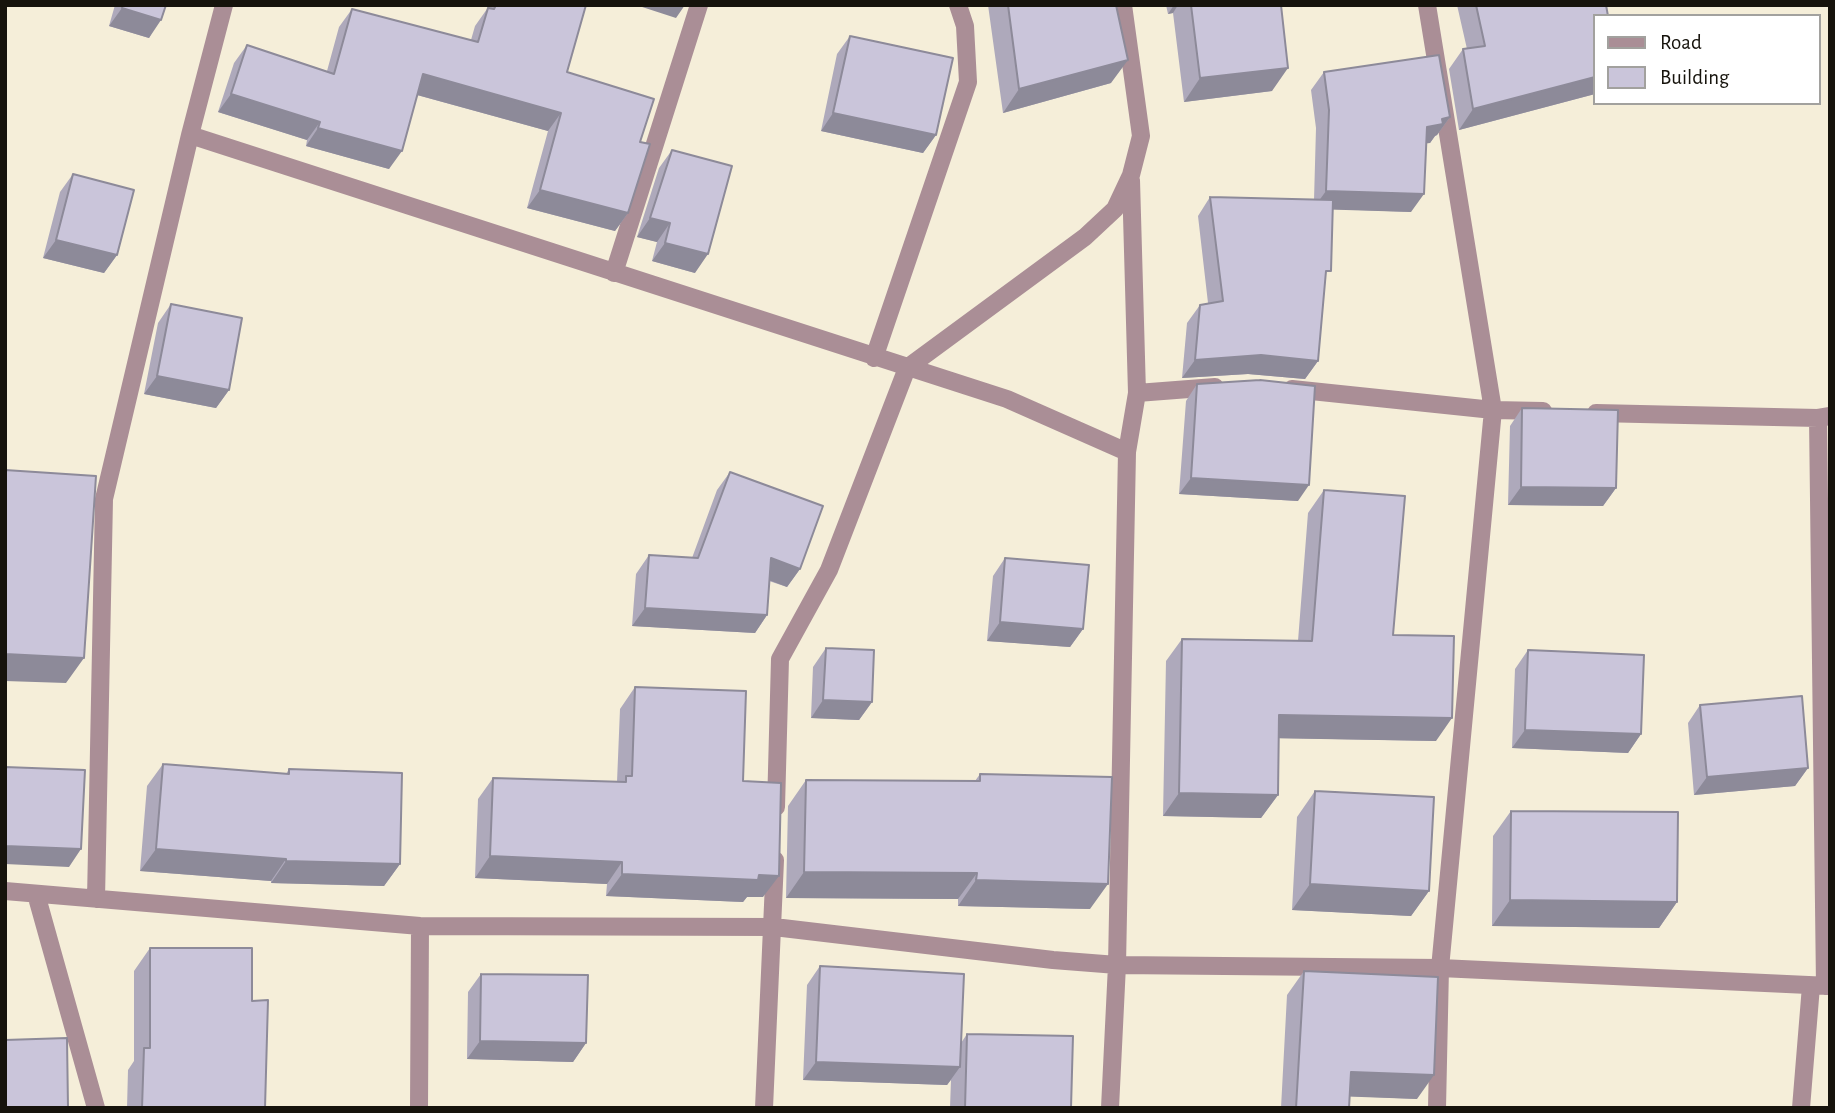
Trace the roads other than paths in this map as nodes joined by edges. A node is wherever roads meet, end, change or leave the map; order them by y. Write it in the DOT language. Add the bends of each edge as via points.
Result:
graph roads {
  1 [pos="223,5"];
  2 [pos="699,5"];
  3 [pos="958,5"];
  4 [pos="1123,5"];
  5 [pos="1427,5"];
  6 [pos="190,135"];
  7 [pos="1131,175"];
  8 [pos="614,273"];
  9 [pos="874,358"];
  10 [pos="907,368"];
  11 [pos="1237,386"];
  12 [pos="1276,388"];
  13 [pos="1137,393"];
  14 [pos="1493,410"];
  15 [pos="1824,417"];
  16 [pos="1127,452"];
  17 [pos="776,820"];
  18 [pos="775,846"];
  19 [pos="5,891"];
  20 [pos="36,894"];
  21 [pos="96,899"];
  22 [pos="420,926"];
  23 [pos="774,927"];
  24 [pos="1117,965"];
  25 [pos="1440,968"];
  26 [pos="1822,986"];
  27 [pos="96,1108"];
  28 [pos="419,1108"];
  29 [pos="764,1108"];
  30 [pos="1110,1108"];
  31 [pos="1437,1108"];
  32 [pos="1801,1108"];
  1 -- 6 [label="street"];
  2 -- 8 [label="street"];
  3 -- 9 [label="street" via="965,26 968,82"];
  4 -- 7 [label="street" via="1141,136"];
  5 -- 14 [label="street"];
  6 -- 8 [label="street"];
  6 -- 21 [label="street" via="104,499"];
  7 -- 10 [label="street" via="1115,209 1084,237"];
  7 -- 13 [label="street"];
  8 -- 9 [label="street"];
  9 -- 10 [label="street"];
  10 -- 16 [label="street" via="1007,399"];
  10 -- 17 [label="street" via="828,570 780,659"];
  11 -- 13 [label="street"];
  12 -- 14 [label="street"];
  13 -- 16 [label="street"];
  14 -- 15 [label="street"];
  14 -- 25 [label="street"];
  15 -- 26 [label="street"];
  16 -- 24 [label="street"];
  18 -- 23 [label="street"];
  19 -- 20 [label="street"];
  20 -- 21 [label="street"];
  20 -- 27 [label="street"];
  21 -- 22 [label="street"];
  22 -- 23 [label="street"];
  22 -- 28 [label="street"];
  23 -- 24 [label="street"];
  23 -- 29 [label="street"];
  24 -- 25 [label="street"];
  24 -- 30 [label="street"];
  25 -- 26 [label="street"];
  25 -- 31 [label="street"];
  26 -- 32 [label="street"];
}
